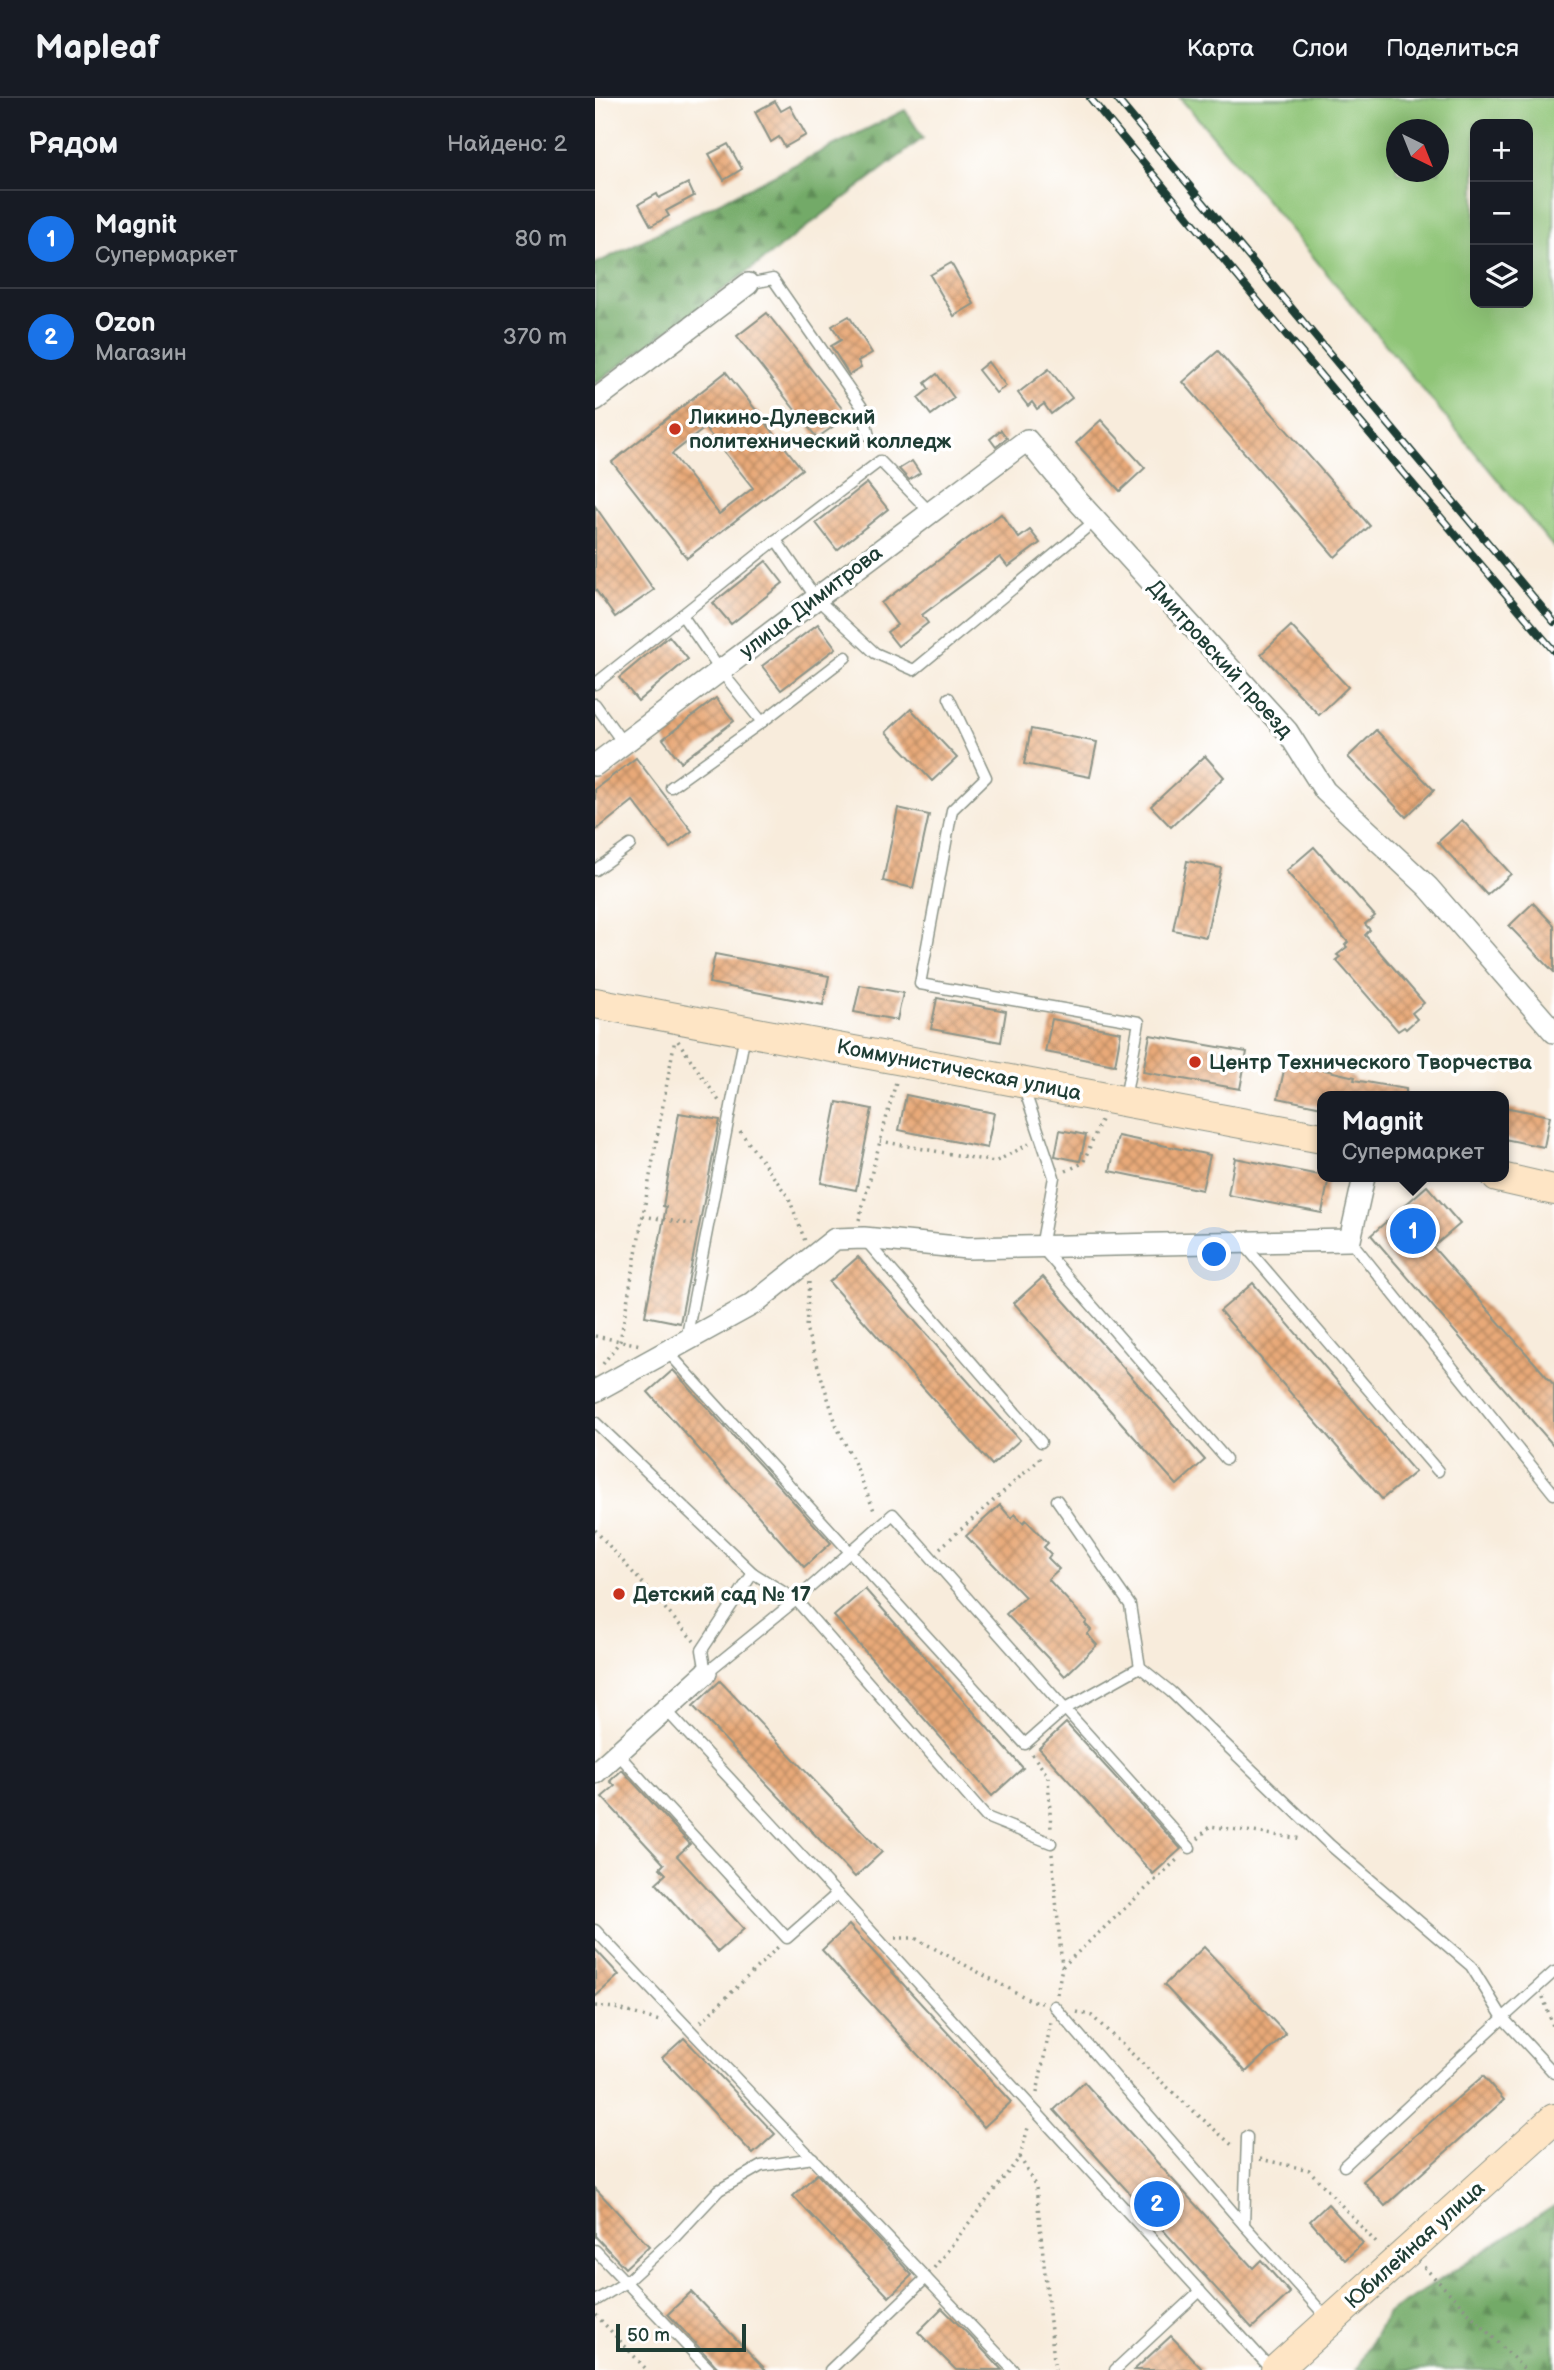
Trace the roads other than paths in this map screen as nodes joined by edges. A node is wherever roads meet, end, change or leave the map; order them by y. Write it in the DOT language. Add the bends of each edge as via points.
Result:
graph roads {
  1 [pos="748,284"];
  2 [pos="595,400"];
  3 [pos="869,436"];
  4 [pos="1027,440"];
  5 [pos="930,512"];
  6 [pos="1096,520"];
  7 [pos="776,540"];
  8 [pos="816,598"];
  9 [pos="682,615"];
  10 [pos="846,657"];
  11 [pos="720,670"];
  12 [pos="595,684"];
  13 [pos="949,698"];
  14 [pos="595,704"];
  15 [pos="762,722"];
  16 [pos="623,743"];
  17 [pos="595,765"];
  18 [pos="671,787"];
  19 [pos="630,845"];
  20 [pos="595,870"];
  21 [pos="595,1003"];
  22 [pos="745,1031"];
  23 [pos="1554,1032"];
  24 [pos="1022,1083"];
  25 [pos="1117,1100"];
  26 [pos="1317,1137"];
  27 [pos="1509,1180"];
  28 [pos="1363,1182"];
  29 [pos="1554,1190"];
  30 [pos="859,1239"];
  31 [pos="1350,1240"];
  32 [pos="1243,1242"];
  33 [pos="1041,1247"];
  34 [pos="686,1340"];
  35 [pos="667,1351"];
  36 [pos="595,1391"];
  37 [pos="595,1422"];
  38 [pos="1041,1442"];
  39 [pos="1226,1460"];
  40 [pos="1438,1471"];
  41 [pos="1554,1494"];
  42 [pos="1057,1500"];
  43 [pos="852,1552"];
  44 [pos="753,1573"];
  45 [pos="796,1600"];
  46 [pos="1139,1668"];
  47 [pos="706,1673"];
  48 [pos="1065,1709"];
  49 [pos="666,1710"];
  50 [pos="617,1753"];
  51 [pos="595,1773"];
  52 [pos="1051,1843"];
  53 [pos="1190,1848"];
  54 [pos="837,1894"];
  55 [pos="595,1930"];
  56 [pos="1554,1972"];
  57 [pos="1054,2006"];
  58 [pos="1503,2018"];
  59 [pos="1554,2073"];
  60 [pos="1554,2119"];
  61 [pos="1247,2137"];
  62 [pos="813,2158"];
  63 [pos="1344,2166"];
  64 [pos="1244,2225"];
  65 [pos="595,2250"];
  66 [pos="926,2278"];
  67 [pos="626,2282"];
  68 [pos="1200,2291"];
  69 [pos="595,2301"];
  70 [pos="1330,2321"];
  71 [pos="710,2370"];
  72 [pos="830,2370"];
  73 [pos="1013,2370"];
  74 [pos="1115,2370"];
  75 [pos="1274,2370"];
  1 -- 2 [label="street"];
  1 -- 3 [label="lane" via="773,279 862,407"];
  4 -- 5 [label="street, улица Димитрова"];
  4 -- 6 [label="street, Дмитровский проезд"];
  5 -- 7 [label="lane" via="880,461"];
  5 -- 8 [label="street, улица Димитрова"];
  6 -- 8 [label="lane" via="914,670 875,653"];
  6 -- 23 [label="street, Дмитровский проезд" via="1287,731 1325,792 1428,887"];
  7 -- 8 [label="lane"];
  7 -- 9 [label="lane"];
  8 -- 11 [label="street, улица Димитрова"];
  9 -- 11 [label="lane"];
  9 -- 12 [label="lane"];
  10 -- 15 [label="lane"];
  11 -- 15 [label="lane"];
  11 -- 16 [label="street, улица Димитрова"];
  13 -- 25 [label="lane" via="986,777 952,810 920,984 1139,1022"];
  14 -- 16 [label="lane"];
  15 -- 18 [label="lane"];
  16 -- 17 [label="street, улица Димитрова"];
  19 -- 20 [label="lane"];
  21 -- 22 [label="street, Коммунистическая улица"];
  22 -- 24 [label="street, Коммунистическая улица"];
  22 -- 34 [label="lane"];
  24 -- 25 [label="street, Коммунистическая улица"];
  24 -- 33 [label="lane" via="1055,1177"];
  25 -- 26 [label="street, Коммунистическая улица"];
  27 -- 29 [label="street"];
  28 -- 31 [label="street"];
  30 -- 33 [label="street" via="967,1248"];
  30 -- 34 [label="street" via="835,1239 753,1304"];
  30 -- 38 [label="lane"];
  31 -- 32 [label="street"];
  31 -- 41 [label="lane"];
  32 -- 33 [label="street"];
  32 -- 40 [label="lane"];
  33 -- 39 [label="lane"];
  34 -- 35 [label="street"];
  35 -- 36 [label="street"];
  35 -- 43 [label="lane"];
  37 -- 44 [label="lane"];
  42 -- 46 [label="lane" via="1130,1605"];
  43 -- 45 [label="lane"];
  43 -- 48 [label="lane" via="1025,1744"];
  43 -- 48 [label="lane" via="893,1514"];
  44 -- 45 [label="lane"];
  44 -- 47 [label="lane" via="702,1650"];
  45 -- 47 [label="lane"];
  45 -- 52 [label="lane" via="986,1817"];
  46 -- 48 [label="lane"];
  46 -- 58 [label="lane" via="1171,1692 1327,1842 1471,1966"];
  47 -- 49 [label="street"];
  48 -- 53 [label="lane"];
  49 -- 50 [label="street"];
  49 -- 54 [label="lane"];
  50 -- 51 [label="street"];
  50 -- 54 [label="lane" via="787,1938"];
  54 -- 68 [label="lane"];
  55 -- 62 [label="lane"];
  56 -- 58 [label="lane"];
  57 -- 64 [label="lane"];
  58 -- 59 [label="lane"];
  58 -- 63 [label="lane"];
  60 -- 70 [label="street, Юбилейная улица"];
  61 -- 64 [label="lane"];
  62 -- 66 [label="lane"];
  62 -- 67 [label="lane" via="761,2166 719,2190"];
  64 -- 70 [label="lane"];
  65 -- 67 [label="lane"];
  66 -- 72 [label="lane"];
  66 -- 73 [label="lane"];
  67 -- 69 [label="lane"];
  67 -- 71 [label="lane"];
  68 -- 74 [label="lane"];
  68 -- 75 [label="lane"];
  70 -- 75 [label="street, Юбилейная улица"];
}
